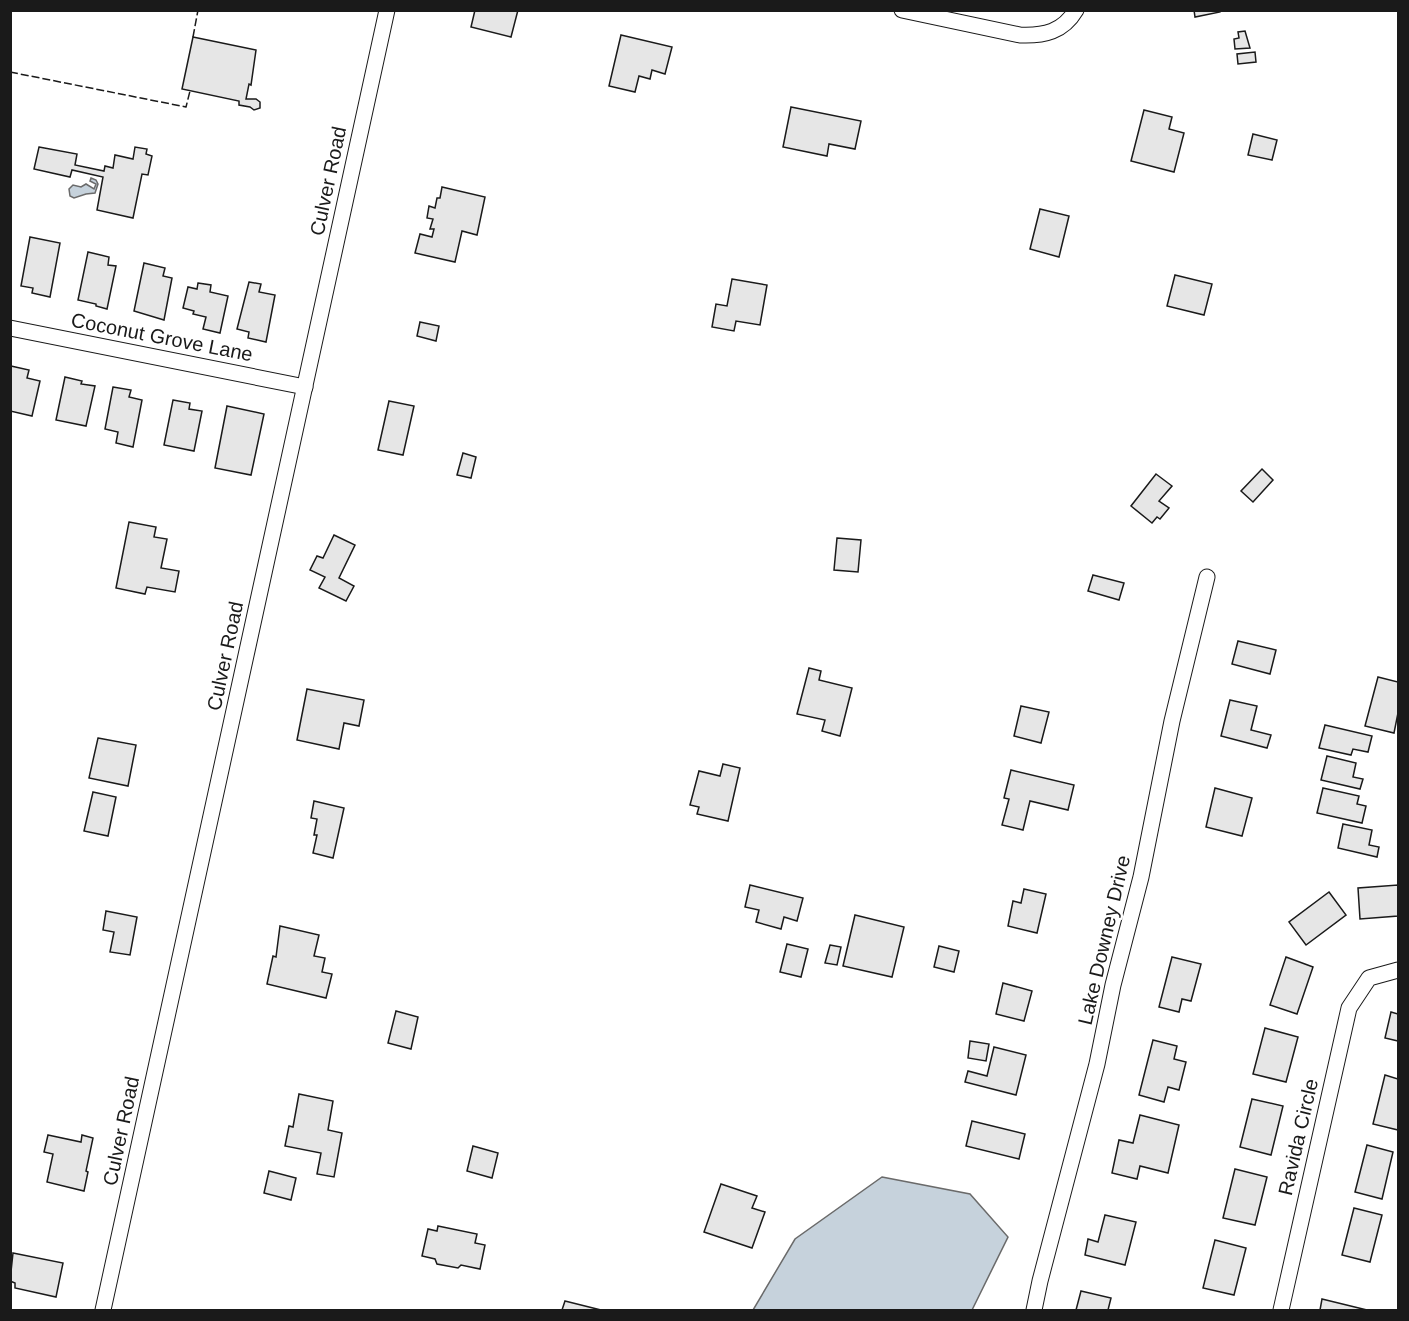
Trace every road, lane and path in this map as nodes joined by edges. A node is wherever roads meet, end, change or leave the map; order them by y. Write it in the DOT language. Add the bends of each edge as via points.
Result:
graph roads {
  1 [pos="387,10"];
  2 [pos="902,10"];
  3 [pos="1076,10"];
  4 [pos="10,328"];
  5 [pos="305,387"];
  6 [pos="1208,577"];
  7 [pos="1398,970"];
  8 [pos="103,1311"];
  9 [pos="1034,1311"];
  10 [pos="1281,1311"];
  1 -- 5 [label="street, Culver Road"];
  2 -- 3 [label="street" via="1039,36 1060,29"];
  4 -- 5 [label="street, Coconut Grove Lane"];
  5 -- 8 [label="street, Culver Road"];
  6 -- 9 [label="street, Lake Downey Drive" via="1172,721 1141,877 1097,1064"];
  7 -- 10 [label="street, Ravida Circle" via="1369,978 1349,1008"];
}
